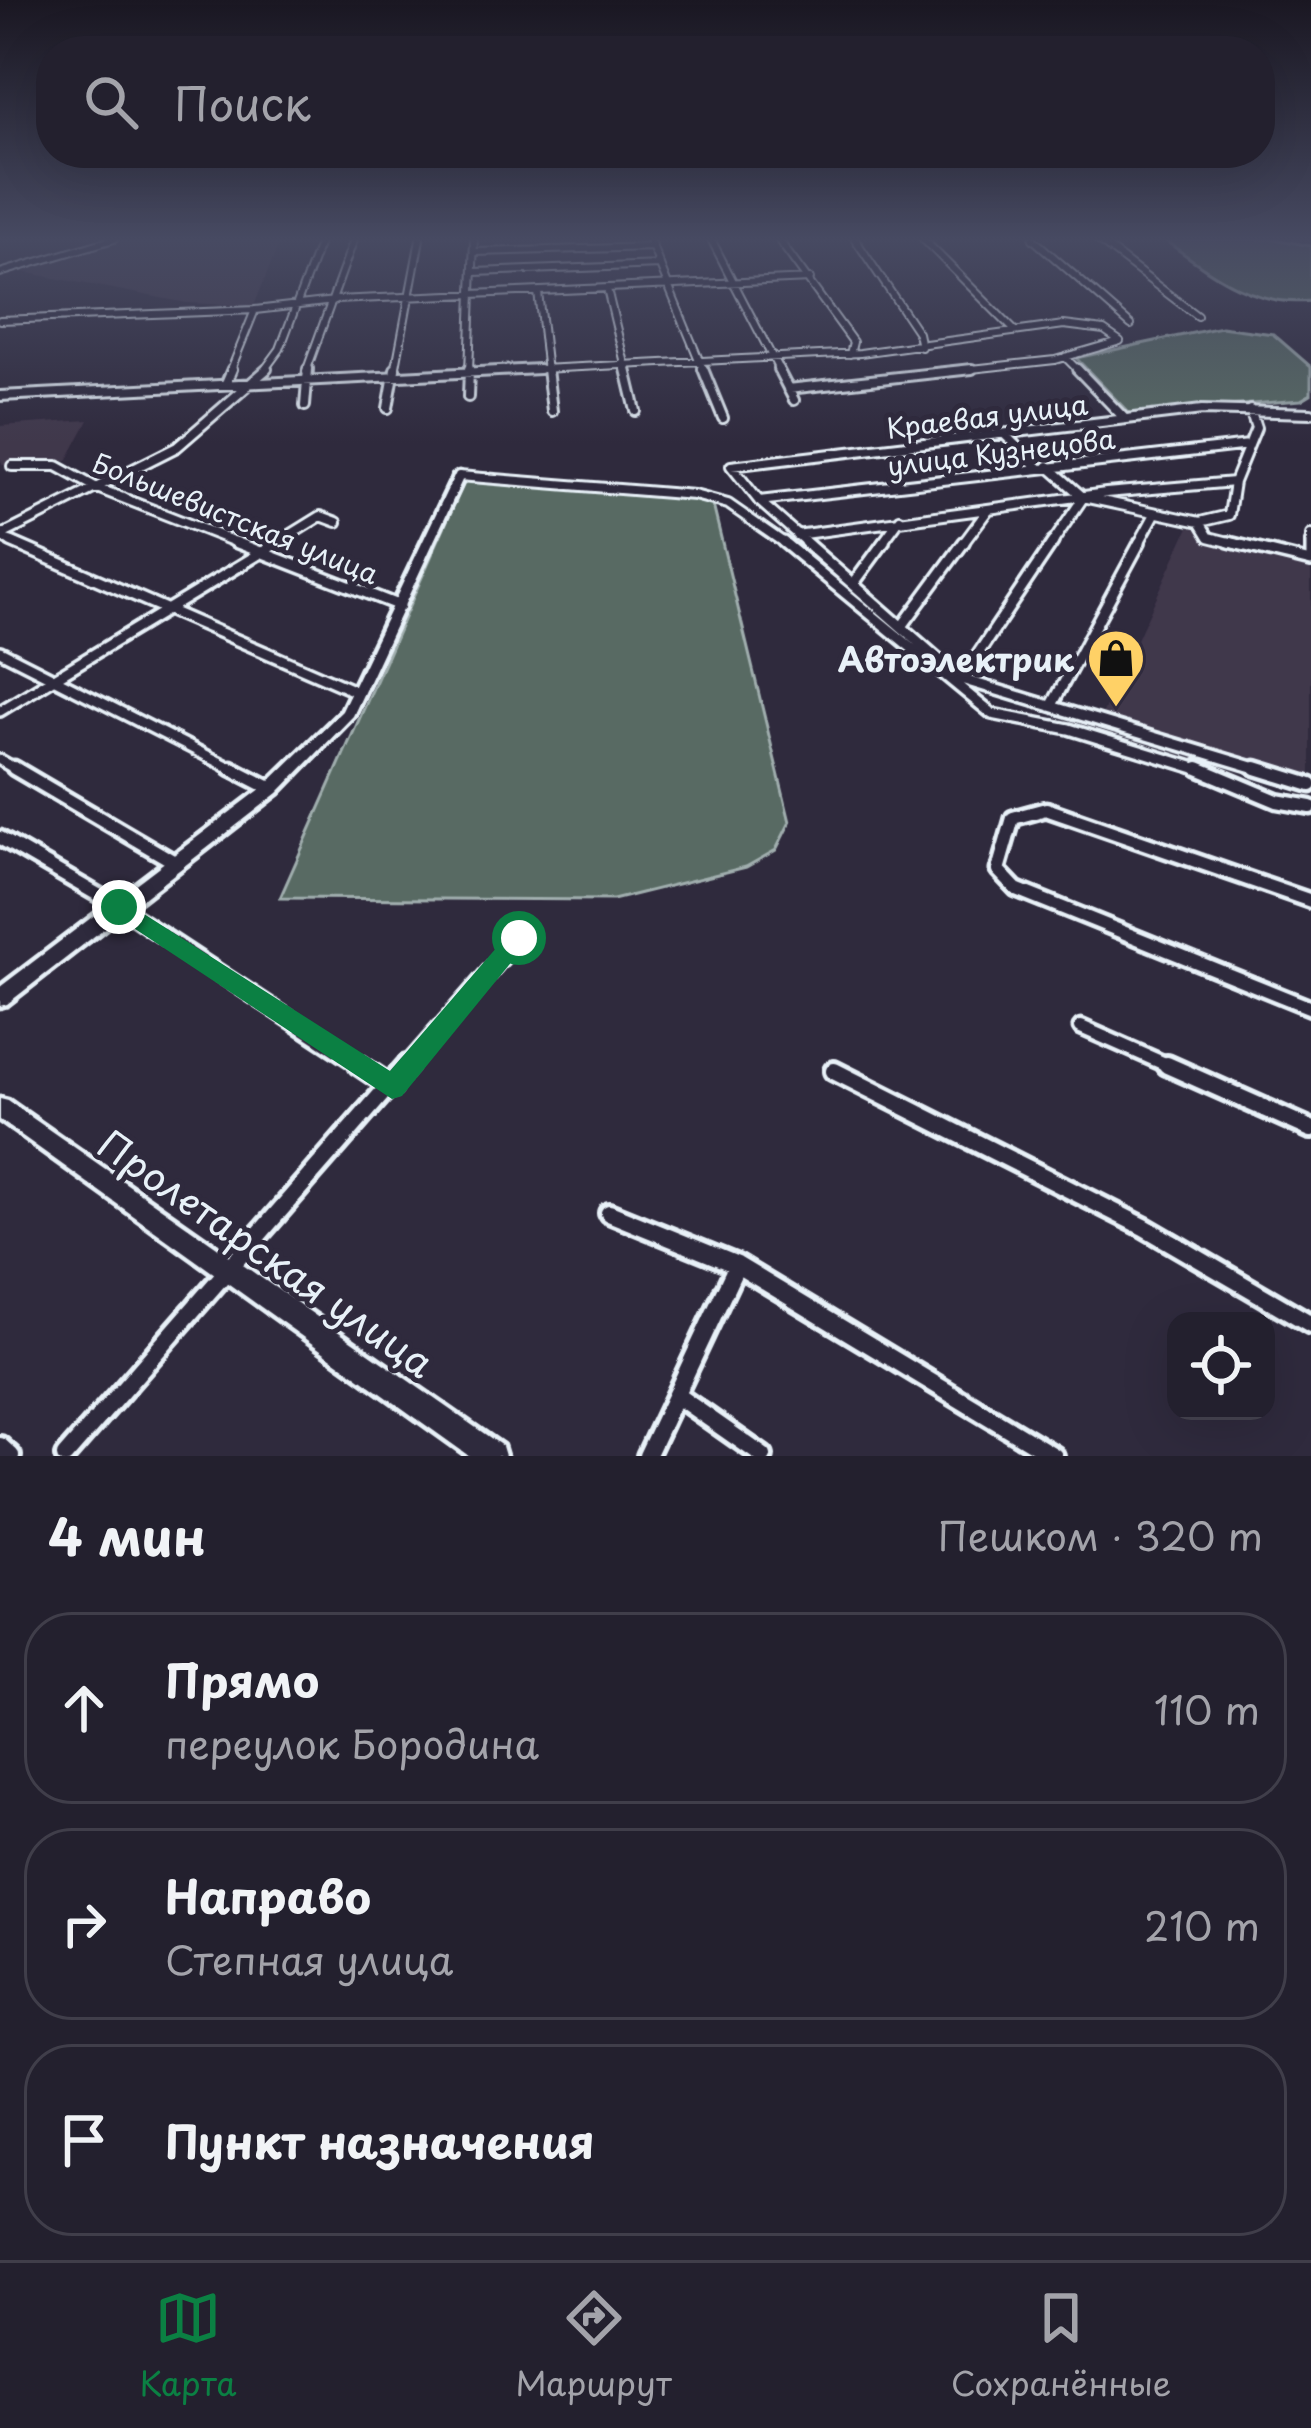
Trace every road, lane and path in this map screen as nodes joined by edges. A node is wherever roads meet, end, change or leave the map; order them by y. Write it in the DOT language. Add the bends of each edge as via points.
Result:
graph roads {
  1 [pos="275,307"];
  2 [pos="292,307"];
  3 [pos="333,307"];
  4 [pos="408,307"];
  5 [pos="474,307"];
  6 [pos="540,307"];
  7 [pos="611,307"];
  8 [pos="677,307"];
  9 [pos="746,307"];
  10 [pos="829,307"];
  11 [pos="901,307"];
  12 [pos="992,307"];
  13 [pos="1110,307"];
  14 [pos="1185,307"];
  15 [pos="256,310"];
  16 [pos="1197,316"];
  17 [pos="0,320"];
  18 [pos="1130,325"];
  19 [pos="1016,331"];
  20 [pos="921,347"];
  21 [pos="850,354"];
  22 [pos="1065,357"];
  23 [pos="773,358"];
  24 [pos="702,362"];
  25 [pos="626,366"];
  26 [pos="548,370"];
  27 [pos="470,373"];
  28 [pos="395,376"];
  29 [pos="304,379"];
  30 [pos="252,382"];
  31 [pos="226,383"];
  32 [pos="788,389"];
  33 [pos="0,396"];
  34 [pos="468,397"];
  35 [pos="794,400"];
  36 [pos="305,406"];
  37 [pos="388,408"];
  38 [pos="1250,410"];
  39 [pos="552,411"];
  40 [pos="636,411"];
  41 [pos="1311,412"];
  42 [pos="723,418"];
  43 [pos="1126,419"];
  44 [pos="1004,434"];
  45 [pos="1249,445"];
  46 [pos="12,466"];
  47 [pos="1043,466"];
  48 [pos="459,476"];
  49 [pos="1234,482"];
  50 [pos="97,488"];
  51 [pos="1083,497"];
  52 [pos="759,502"];
  53 [pos="322,504"];
  54 [pos="988,510"];
  55 [pos="1155,514"];
  56 [pos="321,516"];
  57 [pos="899,518"];
  58 [pos="337,522"];
  59 [pos="1200,523"];
  60 [pos="796,535"];
  61 [pos="1311,535"];
  62 [pos="0,537"];
  63 [pos="265,551"];
  64 [pos="1311,559"];
  65 [pos="854,583"];
  66 [pos="400,606"];
  67 [pos="167,611"];
  68 [pos="903,625"];
  69 [pos="0,651"];
  70 [pos="961,679"];
  71 [pos="53,680"];
  72 [pos="357,692"];
  73 [pos="1052,705"];
  74 [pos="0,711"];
  75 [pos="0,760"];
  76 [pos="1311,785"];
  77 [pos="272,789"];
  78 [pos="1311,807"];
  79 [pos="0,838"];
  80 [pos="176,863"];
  81 [pos="1311,902"];
  82 [pos="119,907"];
  83 [pos="519,938"];
  84 [pos="0,998"];
  85 [pos="1311,1008"];
  86 [pos="1081,1027"];
  87 [pos="834,1071"];
  88 [pos="392,1087"];
  89 [pos="0,1108"];
  90 [pos="1311,1129"];
  91 [pos="609,1213"];
  92 [pos="736,1265"];
  93 [pos="229,1271"];
  94 [pos="1311,1324"];
  95 [pos="684,1402"];
  96 [pos="0,1446"];
  97 [pos="11,1456"];
  98 [pos="65,1456"];
  99 [pos="492,1456"];
  100 [pos="647,1456"];
  101 [pos="763,1456"];
  102 [pos="1054,1456"];
  1 -- 15 [label="street"];
  2 -- 30 [label="street" via="275,359"];
  3 -- 29 [label="street"];
  4 -- 28 [label="street"];
  5 -- 27 [label="street"];
  6 -- 26 [label="street"];
  7 -- 25 [label="street"];
  8 -- 24 [label="street"];
  9 -- 23 [label="street"];
  10 -- 21 [label="street" via="853,342"];
  11 -- 20 [label="street"];
  12 -- 19 [label="street"];
  13 -- 18 [label="street"];
  14 -- 16 [label="street"];
  15 -- 17 [label="street"];
  15 -- 31 [label="street"];
  19 -- 20 [label="street"];
  19 -- 22 [label="street" via="1076,325 1120,340"];
  20 -- 21 [label="street"];
  21 -- 23 [label="street"];
  22 -- 32 [label="street"];
  22 -- 43 [label="street"];
  23 -- 24 [label="street"];
  23 -- 32 [label="street"];
  24 -- 25 [label="street"];
  24 -- 42 [label="street"];
  25 -- 26 [label="street"];
  25 -- 40 [label="street"];
  26 -- 27 [label="street"];
  26 -- 39 [label="street"];
  27 -- 28 [label="street"];
  27 -- 34 [label="street"];
  28 -- 29 [label="street"];
  28 -- 37 [label="street"];
  29 -- 30 [label="street"];
  29 -- 36 [label="street"];
  30 -- 31 [label="street"];
  30 -- 50 [label="street" via="177,447"];
  31 -- 33 [label="street"];
  32 -- 35 [label="street"];
  38 -- 41 [label="street, Краевая улица"];
  38 -- 43 [label="street, Краевая улица"];
  38 -- 45 [label="street" via="1256,428"];
  43 -- 44 [label="street, Краевая улица"];
  44 -- 47 [label="street"];
  44 -- 52 [label="street, Краевая улица" via="730,466"];
  45 -- 47 [label="street, улица Кузнецова"];
  45 -- 49 [label="street"];
  46 -- 50 [label="street, Большевистская улица" via="57,466"];
  47 -- 51 [label="street"];
  47 -- 52 [label="street, улица Кузнецова"];
  48 -- 66 [label="street"];
  48 -- 78 [label="street" via="728,504 992,714 1069,729"];
  49 -- 51 [label="street"];
  49 -- 59 [label="street" via="1229,515"];
  50 -- 62 [label="street"];
  50 -- 63 [label="street, Большевистская улица"];
  51 -- 54 [label="street"];
  51 -- 55 [label="street"];
  51 -- 70 [label="street"];
  52 -- 60 [label="street"];
  53 -- 56 [label="street"];
  54 -- 57 [label="street"];
  54 -- 68 [label="street"];
  55 -- 59 [label="street"];
  55 -- 73 [label="street"];
  56 -- 58 [label="street"];
  56 -- 63 [label="street"];
  57 -- 60 [label="street"];
  57 -- 65 [label="street"];
  59 -- 64 [label="street" via="1209,537"];
  60 -- 65 [label="street"];
  61 -- 64 [label="street"];
  62 -- 67 [label="street"];
  63 -- 66 [label="street, Большевистская улица"];
  63 -- 67 [label="street"];
  65 -- 68 [label="street"];
  66 -- 72 [label="street"];
  67 -- 71 [label="street"];
  67 -- 72 [label="street"];
  68 -- 70 [label="street"];
  69 -- 71 [label="street"];
  70 -- 73 [label="street"];
  71 -- 74 [label="street"];
  71 -- 77 [label="street"];
  72 -- 77 [label="street" via="348,713"];
  73 -- 76 [label="street"];
  75 -- 80 [label="street"];
  77 -- 80 [label="street"];
  79 -- 82 [label="street"];
  80 -- 82 [label="street"];
  81 -- 85 [label="street" via="1046,809 1015,814 998,870 1016,889"];
  82 -- 84 [label="street"];
  82 -- 88 [label="street"];
  83 -- 88 [label="street"];
  86 -- 90 [label="street"];
  87 -- 94 [label="street" via="1144,1227"];
  88 -- 93 [label="street"];
  89 -- 93 [label="street, Пролетарская улица"];
  91 -- 92 [label="street"];
  92 -- 95 [label="street"];
  92 -- 102 [label="street"];
  93 -- 98 [label="street"];
  93 -- 99 [label="street, Пролетарская улица"];
  95 -- 100 [label="street"];
  95 -- 101 [label="street"];
  96 -- 97 [label="street"];
}
